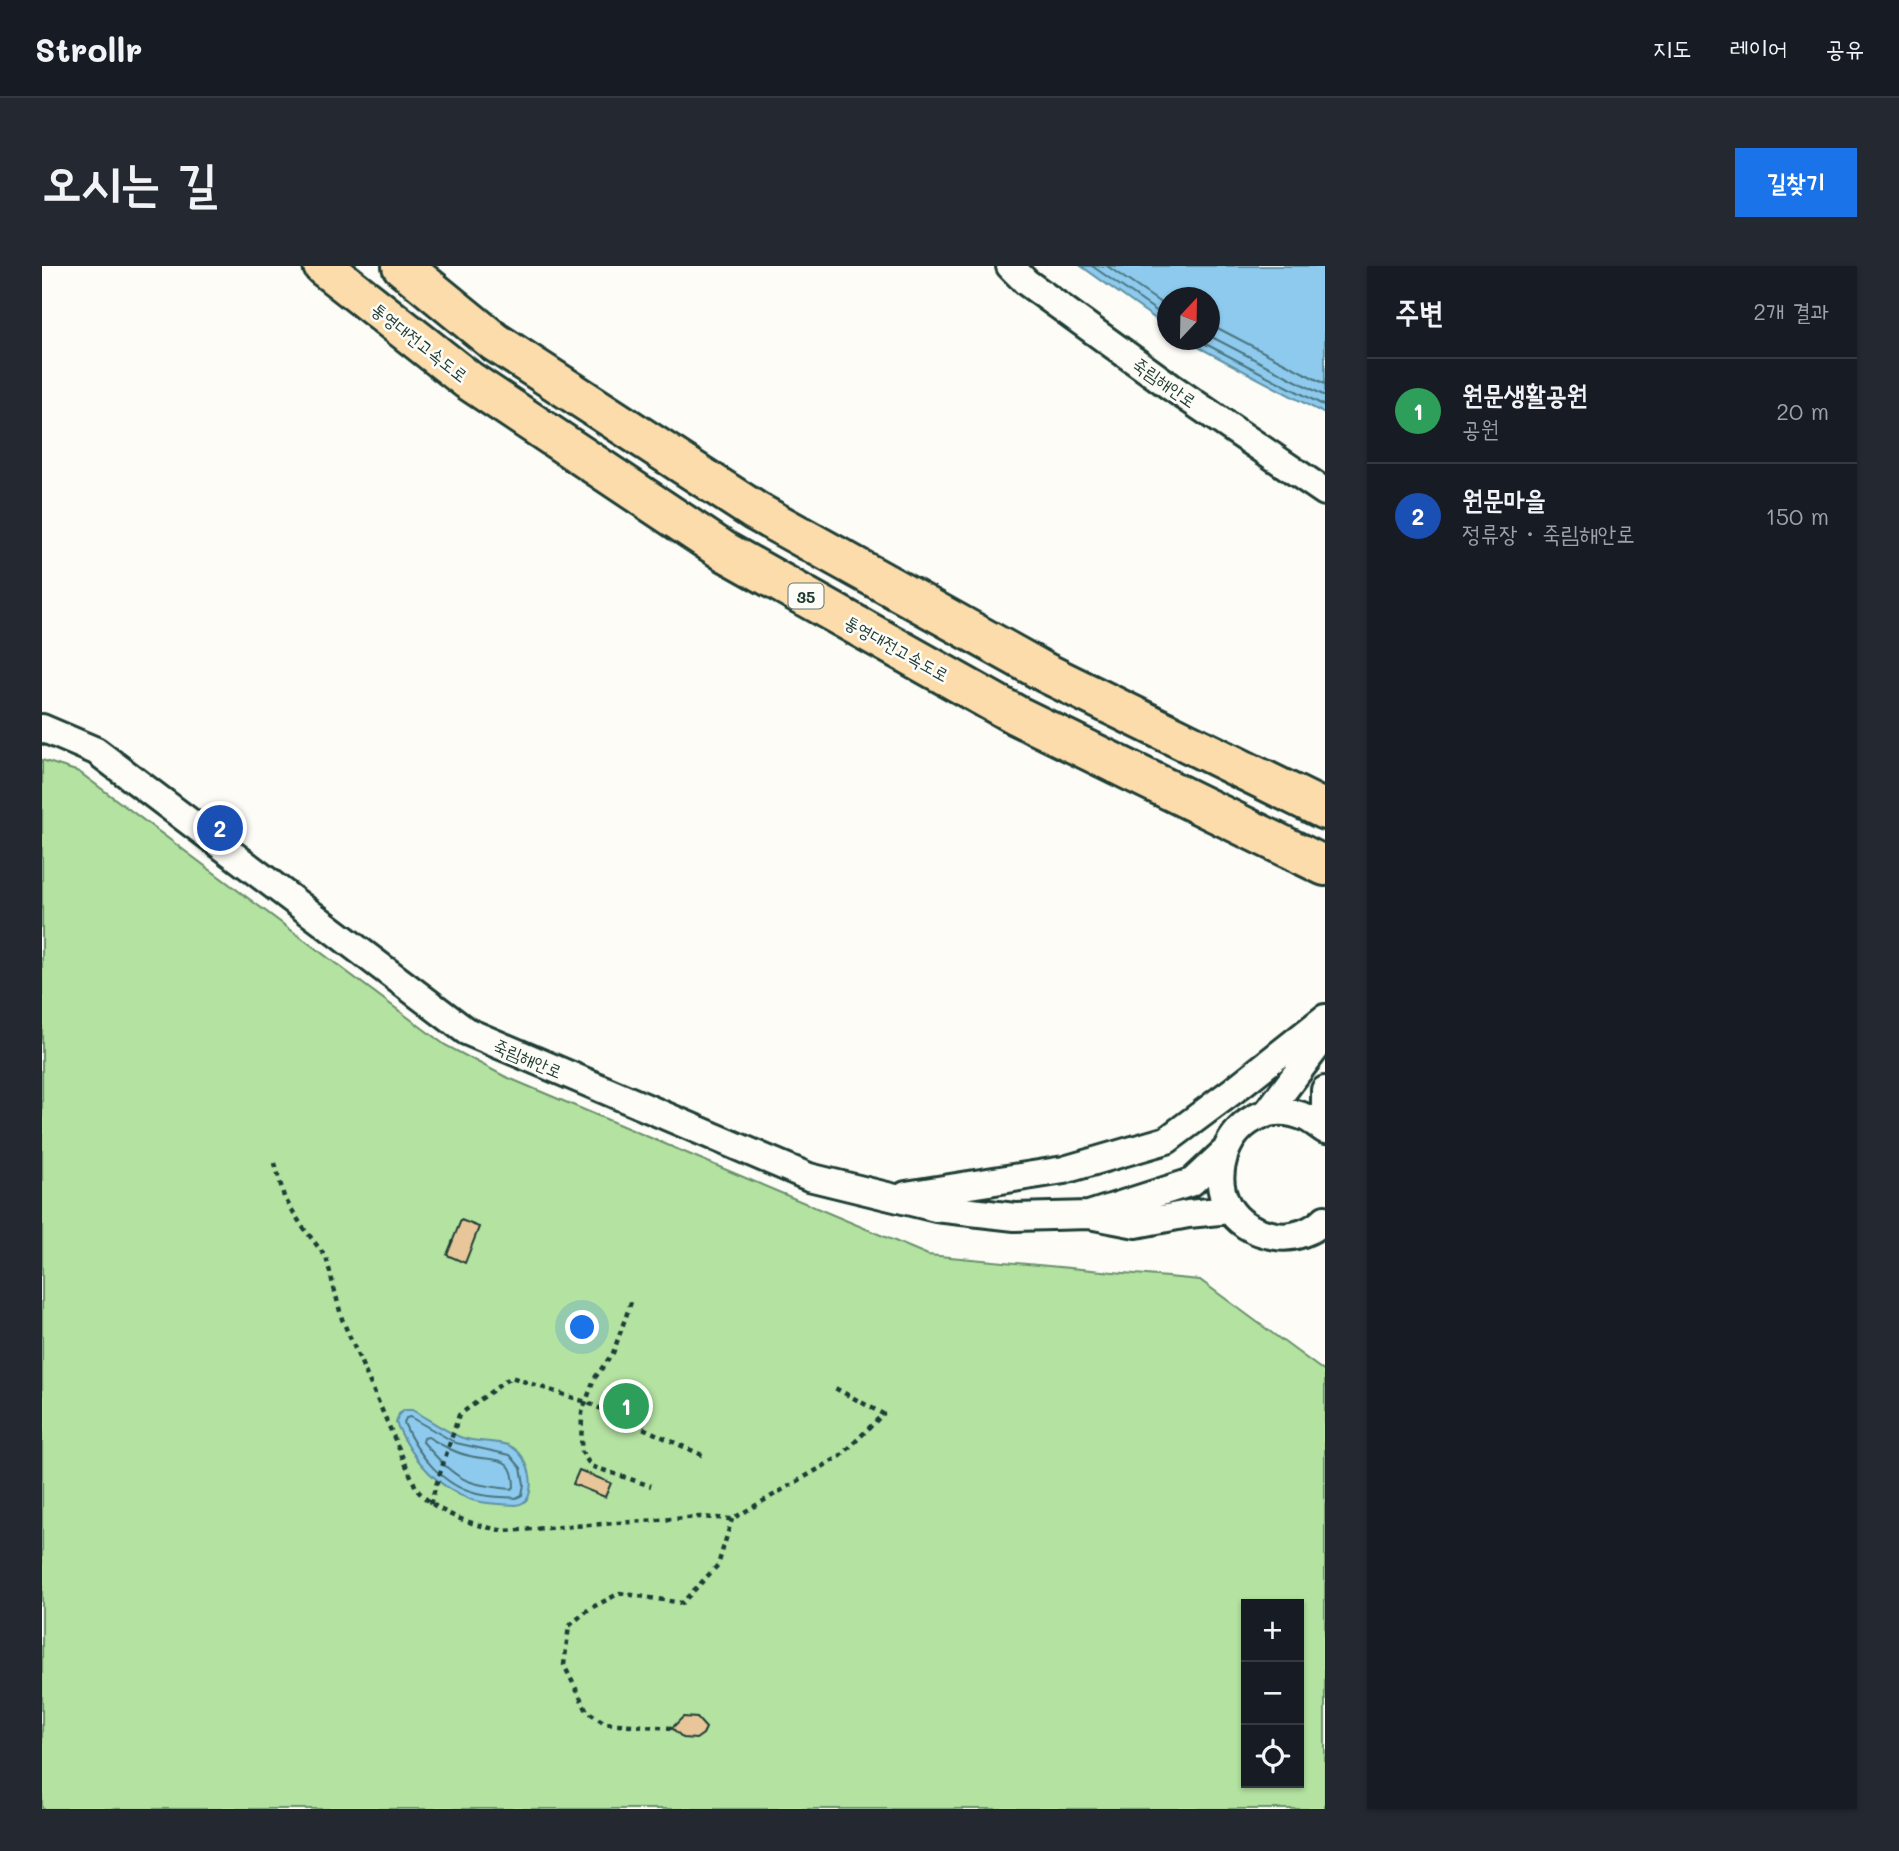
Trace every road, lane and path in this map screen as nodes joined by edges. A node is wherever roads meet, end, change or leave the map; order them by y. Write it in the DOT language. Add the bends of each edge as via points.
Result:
graph roads {
  1 [pos="323,266"];
  2 [pos="401,266"];
  3 [pos="1010,266"];
  4 [pos="1325,492"];
  5 [pos="42,728"];
  6 [pos="1325,810"];
  7 [pos="1325,866"];
  8 [pos="1325,1018"];
  9 [pos="1325,1036"];
  10 [pos="1325,1090"];
  11 [pos="1266,1114"];
  12 [pos="1325,1115"];
  13 [pos="1325,1130"];
  14 [pos="1223,1153"];
  15 [pos="275,1163"];
  16 [pos="892,1197"];
  17 [pos="1230,1210"];
  18 [pos="1089,1215"];
  19 [pos="1325,1219"];
  20 [pos="631,1302"];
  21 [pos="833,1387"];
  22 [pos="586,1402"];
  23 [pos="704,1456"];
  24 [pos="651,1486"];
  25 [pos="430,1505"];
  26 [pos="732,1519"];
  27 [pos="672,1728"];
  1 -- 7 [label="highway, 통영대전고속도로 / 35" via="468,380 724,551 1016,715"];
  2 -- 6 [label="highway" via="495,342 755,511 1046,673"];
  3 -- 4 [label="street, 죽림해안로" via="1171,387"];
  5 -- 16 [label="street, 죽림해안로" via="96,751 466,1031 809,1177"];
  8 -- 16 [label="street" via="1167,1140 1064,1170"];
  9 -- 11 [label="street"];
  10 -- 12 [label="street"];
  11 -- 13 [label="street" via="1307,1118"];
  11 -- 14 [label="street" via="1233,1136"];
  14 -- 17 [label="street" via="1222,1192"];
  14 -- 18 [label="street" via="1192,1182"];
  15 -- 25 [label="path" via="284,1197 326,1257 342,1320 417,1490"];
  16 -- 18 [label="street, 죽림해안로" via="936,1208 1015,1217"];
  17 -- 18 [label="street" via="1136,1224"];
  17 -- 19 [label="street" via="1261,1234 1281,1237 1301,1234"];
  20 -- 22 [label="path" via="613,1353 594,1379"];
  21 -- 26 [label="path" via="883,1414 841,1456"];
  22 -- 23 [label="path"];
  22 -- 24 [label="path" via="581,1451 591,1465"];
  22 -- 25 [label="path" via="511,1377 459,1415"];
  25 -- 26 [label="path" via="477,1526 505,1531 699,1517"];
  26 -- 27 [label="path" via="718,1565 682,1603 620,1593 569,1626 564,1665 587,1711 605,1723"];
}
